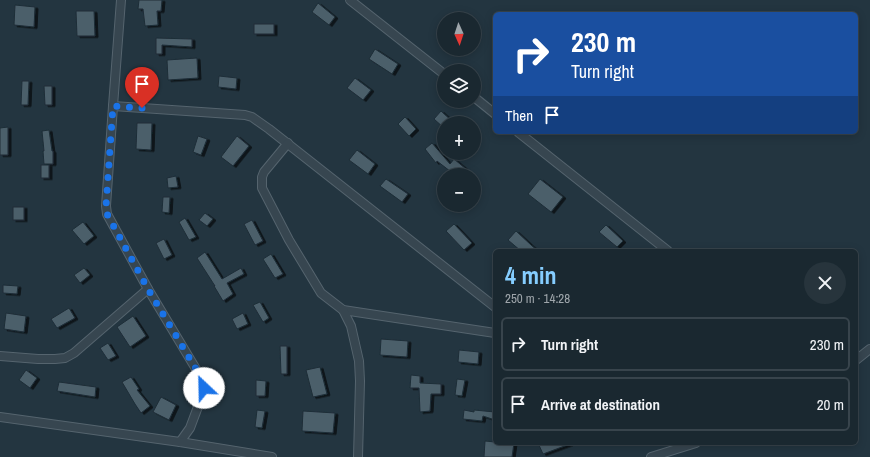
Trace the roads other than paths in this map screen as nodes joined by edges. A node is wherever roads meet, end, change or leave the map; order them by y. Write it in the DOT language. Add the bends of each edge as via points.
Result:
graph roads {
  1 [pos="121,0"];
  2 [pos="350,0"];
  3 [pos="437,68"];
  4 [pos="481,103"];
  5 [pos="113,106"];
  6 [pos="493,112"];
  7 [pos="521,134"];
  8 [pos="288,143"];
  9 [pos="665,249"];
  10 [pos="148,289"];
  11 [pos="493,305"];
  12 [pos="343,310"];
  13 [pos="493,333"];
  14 [pos="870,349"];
  15 [pos="0,356"];
  16 [pos="858,358"];
  17 [pos="0,417"];
  18 [pos="180,442"];
  19 [pos="689,445"];
  20 [pos="272,457"];
  21 [pos="358,457"];
  22 [pos="650,457"];
  1 -- 5 [label="street"];
  2 -- 3 [label="street"];
  4 -- 6 [label="street"];
  5 -- 8 [label="street" via="245,115 260,122"];
  5 -- 10 [label="street" via="107,214"];
  7 -- 9 [label="street"];
  8 -- 11 [label="street"];
  8 -- 12 [label="street" via="264,172 262,188 321,293"];
  10 -- 15 [label="street" via="65,358"];
  10 -- 18 [label="street" via="202,379 204,388 190,428"];
  12 -- 13 [label="street"];
  12 -- 21 [label="street" via="351,326 359,361"];
  14 -- 16 [label="street"];
  17 -- 18 [label="street"];
  18 -- 20 [label="street"];
  19 -- 22 [label="street"];
}
